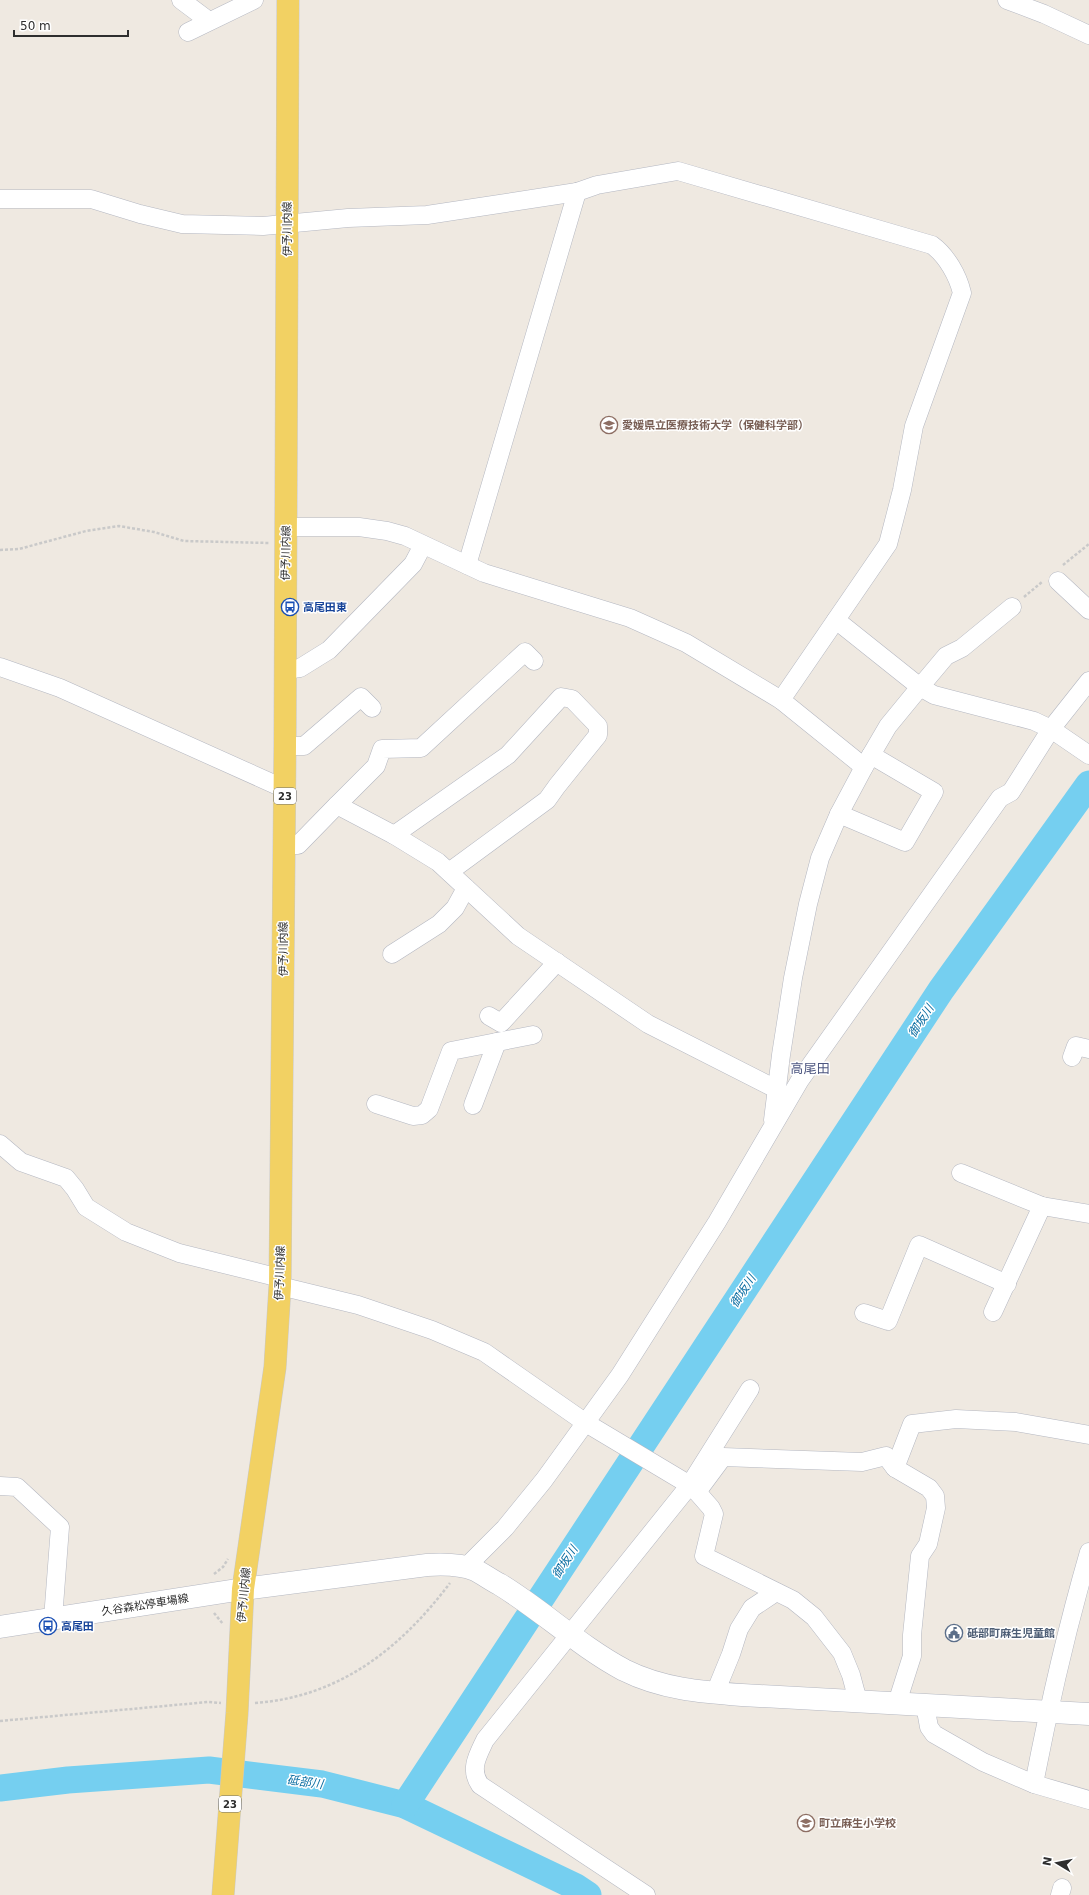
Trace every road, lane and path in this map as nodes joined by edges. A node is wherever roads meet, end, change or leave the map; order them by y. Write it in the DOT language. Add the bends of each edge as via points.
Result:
graph roads {
  1 [pos="181,0"];
  2 [pos="288,0"];
  3 [pos="1007,0"];
  4 [pos="247,1"];
  5 [pos="209,21"];
  6 [pos="188,32"];
  7 [pos="1089,35"];
  8 [pos="577,192"];
  9 [pos="0,200"];
  10 [pos="286,224"];
  11 [pos="286,535"];
  12 [pos="423,545"];
  13 [pos="0,550"];
  14 [pos="467,565"];
  15 [pos="1058,581"];
  16 [pos="1012,607"];
  17 [pos="1089,610"];
  18 [pos="836,620"];
  19 [pos="534,661"];
  20 [pos="0,667"];
  21 [pos="285,670"];
  22 [pos="1089,681"];
  23 [pos="920,687"];
  24 [pos="781,700"];
  25 [pos="372,708"];
  26 [pos="1054,731"];
  27 [pos="285,746"];
  28 [pos="1089,755"];
  29 [pos="867,761"];
  30 [pos="285,789"];
  31 [pos="337,805"];
  32 [pos="839,814"];
  33 [pos="394,835"];
  34 [pos="284,845"];
  35 [pos="449,872"];
  36 [pos="466,888"];
  37 [pos="392,954"];
  38 [pos="557,962"];
  39 [pos="533,1035"];
  40 [pos="502,1041"];
  41 [pos="1089,1049"];
  42 [pos="1072,1057"];
  43 [pos="776,1088"];
  44 [pos="376,1104"];
  45 [pos="473,1105"];
  46 [pos="772,1127"];
  47 [pos="0,1144"];
  48 [pos="961,1173"];
  49 [pos="1042,1206"];
  50 [pos="1089,1214"];
  51 [pos="280,1282"];
  52 [pos="1007,1284"];
  53 [pos="993,1312"];
  54 [pos="864,1313"];
  55 [pos="750,1389"];
  56 [pos="591,1425"];
  57 [pos="1089,1435"];
  58 [pos="895,1468"];
  59 [pos="0,1486"];
  60 [pos="690,1486"];
  61 [pos="1089,1552"];
  62 [pos="470,1569"];
  63 [pos="243,1589"];
  64 [pos="776,1592"];
  65 [pos="53,1619"];
  66 [pos="0,1628"];
  67 [pos="569,1633"];
  68 [pos="715,1693"];
  69 [pos="858,1701"];
  70 [pos="897,1703"];
  71 [pos="925,1705"];
  72 [pos="237,1709"];
  73 [pos="1048,1711"];
  74 [pos="1089,1714"];
  75 [pos="0,1721"];
  76 [pos="1034,1784"];
  77 [pos="1089,1800"];
  78 [pos="224,1895"];
  79 [pos="646,1895"];
  1 -- 5 [label="street"];
  2 -- 10 [label="main road, 伊予川内線 / 23"];
  3 -- 7 [label="street"];
  4 -- 5 [label="street"];
  5 -- 6 [label="street"];
  8 -- 10 [label="street" via="427,215 348,218"];
  8 -- 14 [label="street"];
  8 -- 18 [label="street" via="597,185 678,171 932,245 941,252 960,283 962,293 914,426 902,490 888,544"];
  9 -- 10 [label="street" via="91,199 182,224"];
  10 -- 11 [label="main road, 伊予川内線 / 23"];
  11 -- 12 [label="street" via="359,526 405,536"];
  11 -- 13 [label="path" via="184,541 154,532 119,526 86,531 19,549"];
  11 -- 21 [label="main road, 伊予川内線 / 23"];
  12 -- 14 [label="street"];
  12 -- 21 [label="street" via="413,564 329,650 300,668"];
  14 -- 24 [label="street" via="484,573 630,618 686,643"];
  15 -- 17 [label="street"];
  16 -- 23 [label="street" via="962,648 946,656"];
  18 -- 23 [label="street"];
  18 -- 24 [label="street"];
  19 -- 31 [label="street" via="525,652 421,748 382,749 376,766"];
  20 -- 30 [label="street" via="60,688"];
  21 -- 27 [label="main road, 伊予川内線 / 23"];
  22 -- 26 [label="street"];
  23 -- 26 [label="street" via="934,695 1034,722"];
  23 -- 29 [label="street" via="896,715"];
  24 -- 29 [label="street"];
  25 -- 27 [label="street" via="361,697 304,746"];
  26 -- 28 [label="street"];
  26 -- 46 [label="street" via="1010,792 1000,798 800,1080"];
  27 -- 30 [label="main road, 伊予川内線 / 23"];
  29 -- 32 [label="street"];
  29 -- 32 [label="street" via="934,792 905,842"];
  30 -- 34 [label="main road, 伊予川内線 / 23"];
  31 -- 33 [label="street"];
  31 -- 34 [label="street" via="298,845"];
  32 -- 43 [label="street" via="820,858 808,904 793,978"];
  33 -- 35 [label="street" via="438,862"];
  33 -- 35 [label="street" via="508,755 561,697 572,699 598,726 598,735 547,800"];
  34 -- 51 [label="main road, 伊予川内線 / 23"];
  35 -- 36 [label="street"];
  36 -- 37 [label="street" via="455,908 439,924"];
  36 -- 38 [label="street" via="518,936"];
  38 -- 40 [label="street" via="495,1019"];
  38 -- 43 [label="street" via="648,1024"];
  39 -- 40 [label="street"];
  40 -- 44 [label="street" via="451,1051 429,1109 422,1115 413,1116"];
  40 -- 45 [label="street"];
  41 -- 42 [label="street" via="1076,1046"];
  43 -- 46 [label="street"];
  46 -- 56 [label="street" via="717,1222"];
  47 -- 51 [label="street" via="20,1162 66,1178 86,1207 126,1232 179,1254"];
  48 -- 49 [label="street"];
  49 -- 50 [label="street"];
  49 -- 52 [label="street"];
  51 -- 56 [label="street" via="432,1330 484,1352"];
  51 -- 63 [label="main road, 伊予川内線 / 23" via="274,1367"];
  52 -- 53 [label="street"];
  52 -- 54 [label="street" via="918,1245 888,1321"];
  55 -- 60 [label="street"];
  56 -- 60 [label="street"];
  56 -- 62 [label="street"];
  57 -- 58 [label="street" via="1016,1422 956,1419 912,1424"];
  58 -- 60 [label="street" via="886,1456 862,1462 723,1457"];
  58 -- 70 [label="street" via="929,1488 934,1496 936,1508 928,1544 920,1556 912,1656"];
  59 -- 65 [label="street" via="17,1487 60,1527"];
  60 -- 64 [label="street" via="714,1514 704,1556"];
  60 -- 67 [label="street"];
  61 -- 73 [label="street" via="1070,1616"];
  62 -- 63 [label="street, 久谷森松停車場線" via="447,1564 427,1565"];
  62 -- 67 [label="street" via="521,1598"];
  62 -- 72 [label="path" via="452,1581 415,1625 378,1658 356,1672 337,1683 293,1698"];
  63 -- 65 [label="street, 久谷森松停車場線"];
  63 -- 72 [label="main road, 伊予川内線 / 23"];
  64 -- 68 [label="street" via="752,1608 739,1629"];
  64 -- 69 [label="street" via="793,1600 808,1612 829,1636 842,1654"];
  65 -- 66 [label="street, 久谷森松停車場線"];
  67 -- 68 [label="street" via="599,1655 654,1683 687,1691"];
  67 -- 79 [label="street" via="485,1740 476,1760 474,1773 480,1784"];
  68 -- 69 [label="street"];
  69 -- 70 [label="street"];
  70 -- 71 [label="street"];
  71 -- 73 [label="street"];
  71 -- 76 [label="street" via="929,1727 934,1734 983,1762"];
  72 -- 75 [label="path" via="208,1702"];
  72 -- 78 [label="main road, 伊予川内線 / 23"];
  73 -- 74 [label="street"];
  73 -- 76 [label="street"];
  76 -- 77 [label="street"];
}
